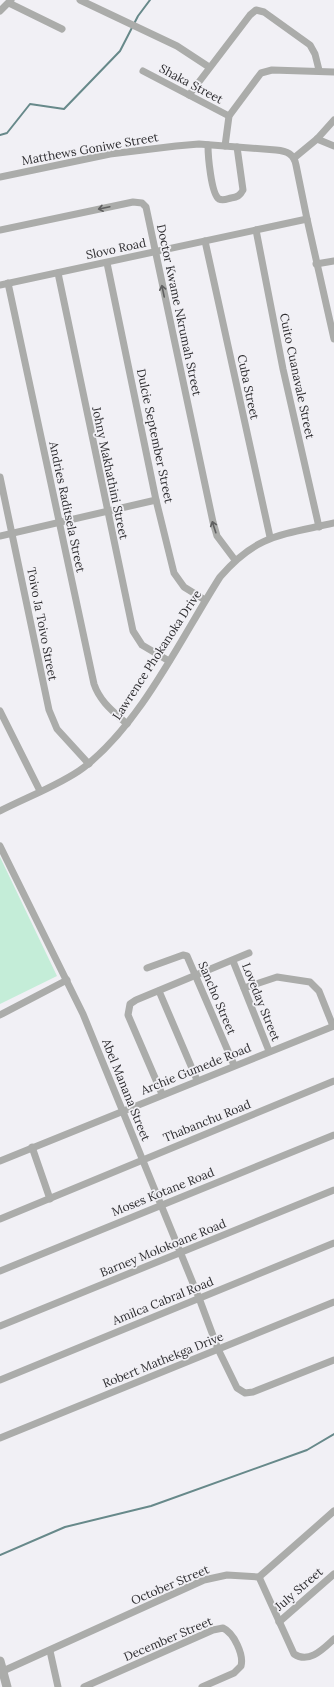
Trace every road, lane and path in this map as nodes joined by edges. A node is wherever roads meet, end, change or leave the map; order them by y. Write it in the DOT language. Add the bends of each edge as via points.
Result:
graph roads {
  1 [pos="80,0"];
  2 [pos="10,2"];
  3 [pos="0,11"];
  4 [pos="62,29"];
  5 [pos="209,66"];
  6 [pos="319,70"];
  7 [pos="143,71"];
  8 [pos="334,72"];
  9 [pos="189,95"];
  10 [pos="229,116"];
  11 [pos="334,120"];
  12 [pos="317,139"];
  13 [pos="208,145"];
  14 [pos="225,146"];
  15 [pos="334,146"];
  16 [pos="238,147"];
  17 [pos="294,158"];
  18 [pos="0,177"];
  19 [pos="306,219"];
  20 [pos="0,230"];
  21 [pos="256,230"];
  22 [pos="205,241"];
  23 [pos="155,252"];
  24 [pos="334,261"];
  25 [pos="107,262"];
  26 [pos="316,264"];
  27 [pos="58,272"];
  28 [pos="8,283"];
  29 [pos="0,285"];
  30 [pos="334,339"];
  31 [pos="0,477"];
  32 [pos="156,500"];
  33 [pos="107,513"];
  34 [pos="334,523"];
  35 [pos="59,524"];
  36 [pos="319,527"];
  37 [pos="12,533"];
  38 [pos="0,536"];
  39 [pos="270,537"];
  40 [pos="235,560"];
  41 [pos="205,600"];
  42 [pos="169,661"];
  43 [pos="0,711"];
  44 [pos="127,724"];
  45 [pos="89,764"];
  46 [pos="40,791"];
  47 [pos="0,811"];
  48 [pos="0,846"];
  49 [pos="249,953"];
  50 [pos="232,961"];
  51 [pos="148,968"];
  52 [pos="196,976"];
  53 [pos="67,980"];
  54 [pos="244,988"];
  55 [pos="159,991"];
  56 [pos="0,1015"];
  57 [pos="334,1026"];
  58 [pos="269,1051"];
  59 [pos="234,1065"];
  60 [pos="197,1080"];
  61 [pos="334,1081"];
  62 [pos="162,1094"];
  63 [pos="122,1111"];
  64 [pos="334,1135"];
  65 [pos="32,1148"];
  66 [pos="143,1158"];
  67 [pos="0,1161"];
  68 [pos="334,1190"];
  69 [pos="50,1199"];
  70 [pos="160,1204"];
  71 [pos="0,1219"];
  72 [pos="334,1243"];
  73 [pos="180,1252"];
  74 [pos="0,1271"];
  75 [pos="199,1298"];
  76 [pos="334,1302"];
  77 [pos="0,1326"];
  78 [pos="218,1349"];
  79 [pos="334,1360"];
  80 [pos="0,1380"];
  81 [pos="0,1438"];
  82 [pos="334,1512"];
  83 [pos="334,1574"];
  84 [pos="259,1577"];
  85 [pos="279,1622"];
  86 [pos="334,1639"];
  87 [pos="50,1651"];
  88 [pos="0,1661"];
  89 [pos="4,1671"];
  90 [pos="8,1687"];
  91 [pos="58,1687"];
  92 [pos="84,1687"];
  93 [pos="202,1687"];
  1 -- 5 [label="street" via="177,46"];
  2 -- 3 [label="street"];
  2 -- 4 [label="street"];
  5 -- 6 [label="street" via="250,15 259,10 310,45"];
  5 -- 9 [label="street"];
  6 -- 8 [label="street"];
  6 -- 10 [label="street" via="264,72 254,81"];
  7 -- 9 [label="street, Shaka Street"];
  9 -- 10 [label="street, Shaka Street"];
  10 -- 14 [label="street"];
  11 -- 12 [label="street"];
  12 -- 15 [label="street"];
  12 -- 17 [label="street"];
  13 -- 14 [label="street, Matthews Goniwe Street"];
  13 -- 16 [label="street" via="214,192 222,200 236,197 243,190"];
  13 -- 18 [label="street, Matthews Goniwe Street" via="128,152"];
  14 -- 16 [label="street, Matthews Goniwe Street"];
  16 -- 17 [label="street, Matthews Goniwe Street" via="281,150 290,153"];
  17 -- 19 [label="street"];
  19 -- 21 [label="street, Slovo Road"];
  19 -- 26 [label="street"];
  23 -- 20 [label="street, Doctor Kwame Nkrumah Street, one-way" via="146,207 137,201"];
  21 -- 22 [label="street, Slovo Road"];
  21 -- 36 [label="street, Cuito Cuanavale Street" via="283,369"];
  22 -- 23 [label="street, Slovo Road"];
  22 -- 39 [label="street, Cuba Street"];
  23 -- 25 [label="street, Slovo Road"];
  40 -- 23 [label="street, Doctor Kwame Nkrumah Street, one-way" via="217,536 212,522"];
  24 -- 26 [label="street"];
  25 -- 27 [label="street, Slovo Road"];
  25 -- 32 [label="street, Dulcie September Street"];
  26 -- 30 [label="street"];
  27 -- 28 [label="street, Slovo Road"];
  27 -- 33 [label="street, Johny Makhathini Street"];
  28 -- 29 [label="street, Slovo Road"];
  28 -- 35 [label="street, Andries Raditsela Street"];
  31 -- 37 [label="street, Toivo Ja Toivo Street"];
  32 -- 33 [label="street"];
  32 -- 41 [label="street, Dulcie September Street" via="174,573 184,586"];
  33 -- 35 [label="street"];
  33 -- 42 [label="street, Johny Makhathini Street" via="135,636 142,645"];
  34 -- 36 [label="street, Lawrence Phokanoka Drive"];
  35 -- 37 [label="street"];
  35 -- 44 [label="street, Andries Raditsela Street" via="97,691 108,707"];
  36 -- 39 [label="street, Lawrence Phokanoka Drive"];
  37 -- 38 [label="street"];
  37 -- 45 [label="street, Toivo Ja Toivo Street" via="49,710 57,729"];
  39 -- 40 [label="street, Lawrence Phokanoka Drive" via="248,549"];
  40 -- 41 [label="street, Lawrence Phokanoka Drive"];
  41 -- 42 [label="street, Lawrence Phokanoka Drive"];
  42 -- 44 [label="street, Lawrence Phokanoka Drive"];
  43 -- 46 [label="street"];
  44 -- 45 [label="street, Lawrence Phokanoka Drive"];
  45 -- 46 [label="street, Lawrence Phokanoka Drive" via="75,774"];
  46 -- 47 [label="street, Lawrence Phokanoka Drive"];
  48 -- 53 [label="street, Abel Manana Street"];
  49 -- 50 [label="street"];
  50 -- 52 [label="street"];
  50 -- 54 [label="street, Loveday Street"];
  51 -- 52 [label="street, Sancho Street" via="185,955"];
  52 -- 55 [label="street"];
  52 -- 59 [label="street, Sancho Street"];
  53 -- 56 [label="street"];
  53 -- 63 [label="street, Abel Manana Street"];
  54 -- 57 [label="street" via="277,977 310,982 317,988"];
  54 -- 58 [label="street, Loveday Street"];
  55 -- 60 [label="street"];
  55 -- 62 [label="street" via="130,1004 128,1015"];
  57 -- 58 [label="street, Archie Gumede Road"];
  58 -- 59 [label="street, Archie Gumede Road"];
  59 -- 60 [label="street, Archie Gumede Road"];
  60 -- 62 [label="street, Archie Gumede Road"];
  61 -- 66 [label="street, Thabanchu Road"];
  62 -- 63 [label="street, Archie Gumede Road"];
  63 -- 65 [label="street, Archie Gumede Road"];
  63 -- 66 [label="street, Abel Manana Street"];
  64 -- 70 [label="street, Moses Kotane Road"];
  65 -- 67 [label="street, Archie Gumede Road"];
  65 -- 69 [label="street"];
  66 -- 69 [label="street, Thabanchu Road"];
  66 -- 70 [label="street, Abel Manana Street"];
  68 -- 73 [label="street, Barney Molokoane Road"];
  69 -- 71 [label="street, Thabanchu Road"];
  70 -- 73 [label="street, Abel Manana Street"];
  70 -- 74 [label="street, Moses Kotane Road"];
  72 -- 75 [label="street, Amilca Cabral Road"];
  73 -- 75 [label="street, Abel Manana Street"];
  73 -- 77 [label="street, Barney Molokoane Road"];
  75 -- 78 [label="street, Abel Manana Street"];
  75 -- 80 [label="street, Amilca Cabral Road"];
  76 -- 78 [label="street, Robert Mathekga Drive"];
  78 -- 79 [label="street, Abel Manana Street" via="237,1388 248,1394"];
  78 -- 81 [label="street, Robert Mathekga Drive"];
  82 -- 84 [label="street"];
  83 -- 85 [label="street, July Street"];
  84 -- 85 [label="street"];
  84 -- 87 [label="street, October Street" via="227,1575 208,1579"];
  85 -- 86 [label="street" via="290,1649 297,1655 313,1655"];
  87 -- 89 [label="street, October Street"];
  87 -- 91 [label="street"];
  88 -- 89 [label="street"];
  89 -- 90 [label="street"];
  92 -- 93 [label="street, December Street" via="213,1630 223,1628 230,1634 241,1654 241,1666 234,1673"];
}
